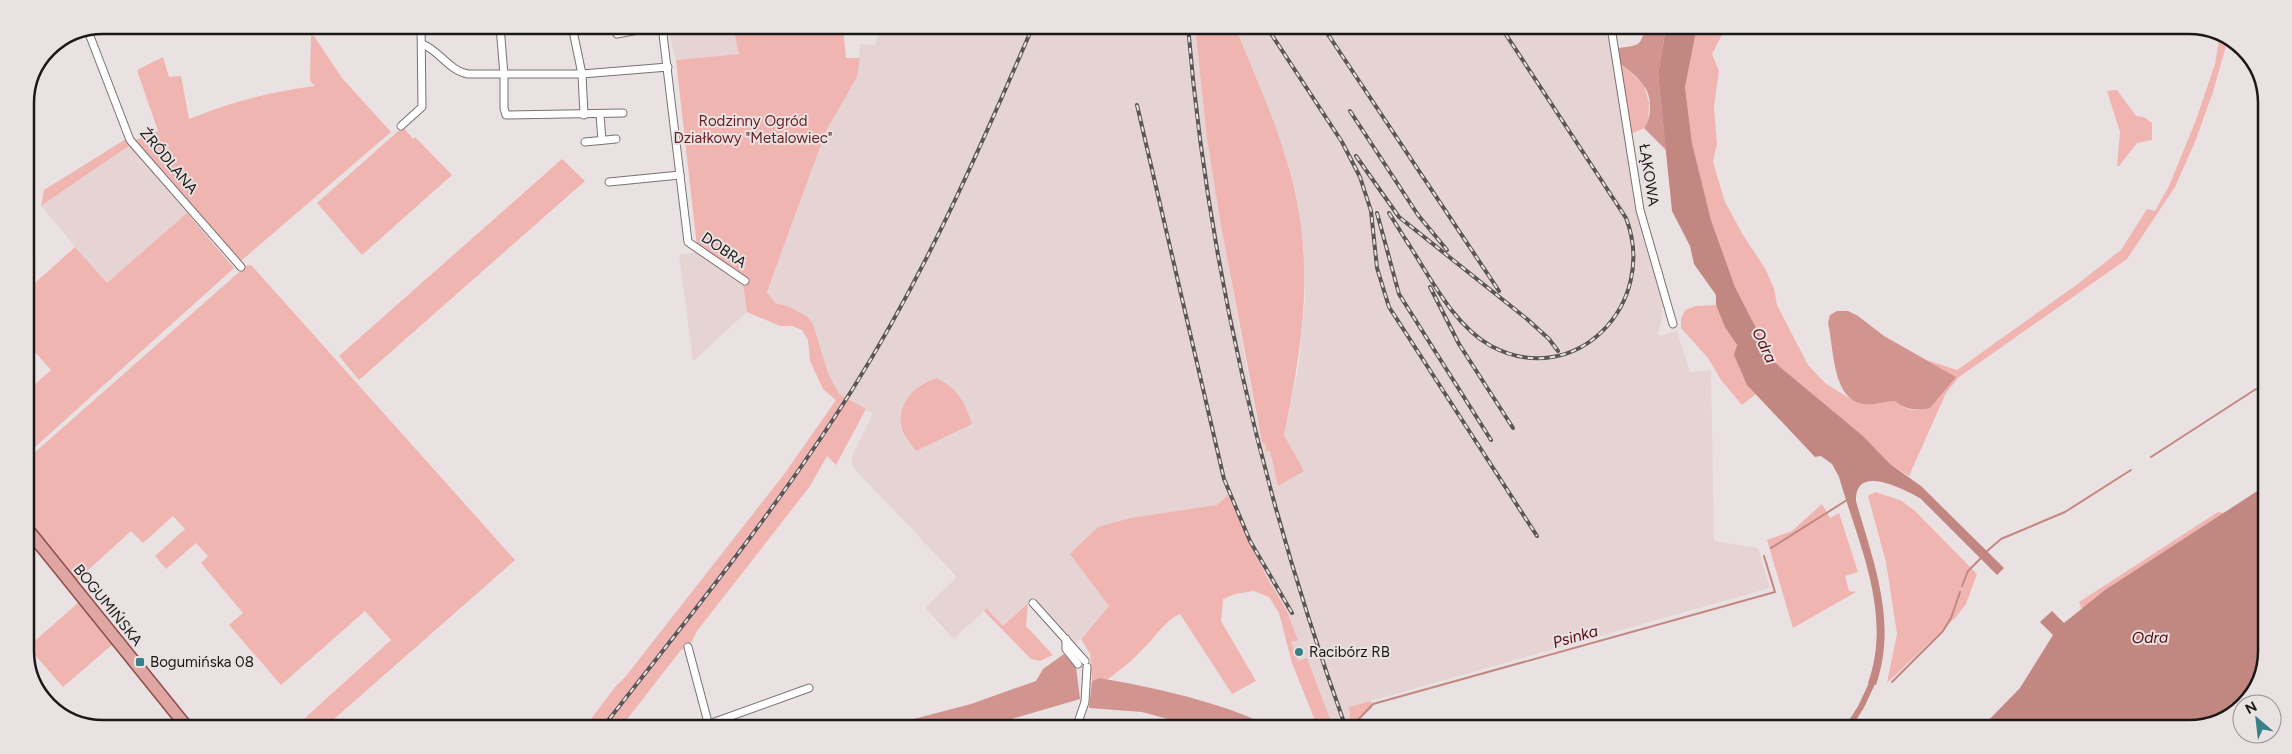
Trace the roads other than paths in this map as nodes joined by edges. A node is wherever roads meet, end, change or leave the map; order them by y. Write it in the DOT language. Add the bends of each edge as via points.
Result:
graph roads {
  1 [pos="421,34"];
  2 [pos="501,34"];
  3 [pos="574,34"];
  4 [pos="662,34"];
  5 [pos="1612,34"];
  6 [pos="90,35"];
  7 [pos="422,44"];
  8 [pos="668,66"];
  9 [pos="582,74"];
  10 [pos="504,75"];
  11 [pos="623,113"];
  12 [pos="584,115"];
  13 [pos="600,115"];
  14 [pos="401,126"];
  15 [pos="616,139"];
  16 [pos="602,140"];
  17 [pos="585,142"];
  18 [pos="680,175"];
  19 [pos="609,182"];
  20 [pos="241,267"];
  21 [pos="745,281"];
  22 [pos="1673,324"];
  23 [pos="34,537"];
  24 [pos="1032,603"];
  25 [pos="688,647"];
  26 [pos="809,688"];
  27 [pos="181,720"];
  28 [pos="708,720"];
  29 [pos="723,720"];
  30 [pos="1079,720"];
  1 -- 7 [label="street"];
  2 -- 10 [label="street"];
  3 -- 9 [label="street"];
  4 -- 8 [label="street"];
  5 -- 22 [label="street, ŁĄKOWA" via="1640,210"];
  6 -- 20 [label="street, ŹRÓDLANA" via="130,140"];
  7 -- 10 [label="street" via="432,48 463,73"];
  7 -- 14 [label="street" via="422,107"];
  8 -- 9 [label="street"];
  8 -- 18 [label="street"];
  9 -- 10 [label="street"];
  9 -- 12 [label="street"];
  10 -- 12 [label="street" via="504,108 508,116"];
  11 -- 13 [label="street"];
  12 -- 13 [label="street"];
  13 -- 16 [label="street"];
  15 -- 16 [label="street"];
  16 -- 17 [label="street"];
  18 -- 19 [label="street"];
  18 -- 21 [label="street, DOBRA" via="688,242"];
  23 -- 27 [label="main road, BOGUMIŃSKA"];
  24 -- 30 [label="street" via="1066,639 1066,649 1083,666 1085,702"];
  25 -- 28 [label="street"];
  26 -- 29 [label="street"];
}
